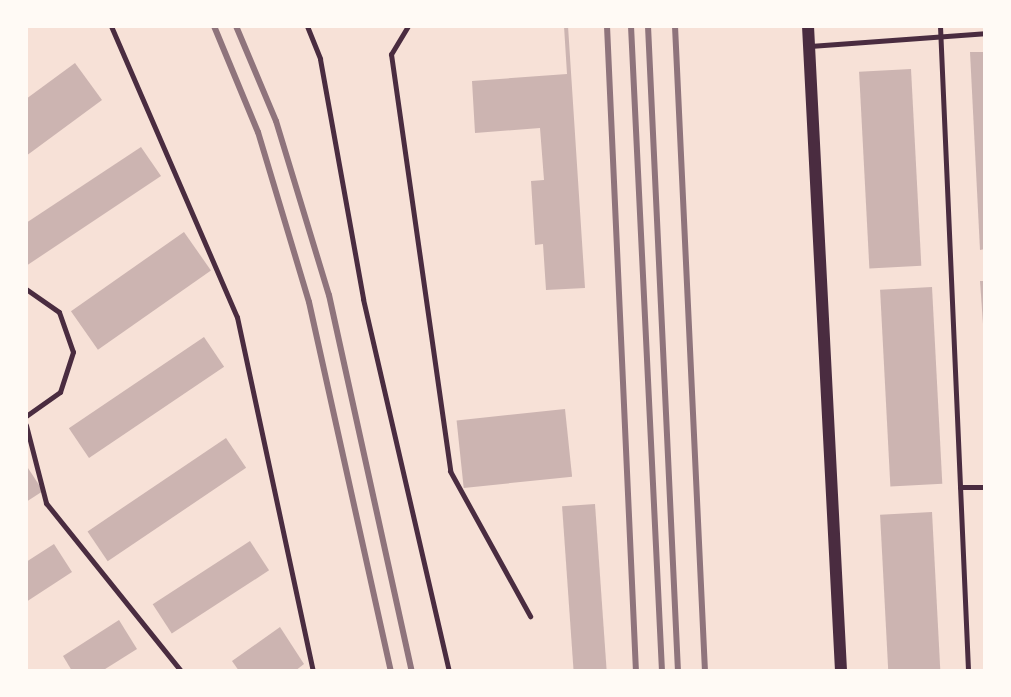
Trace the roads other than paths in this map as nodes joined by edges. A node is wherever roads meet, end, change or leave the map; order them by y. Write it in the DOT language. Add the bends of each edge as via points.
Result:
graph roads {
  1 [pos="111,26"];
  2 [pos="307,26"];
  3 [pos="408,26"];
  4 [pos="808,26"];
  5 [pos="940,26"];
  6 [pos="985,33"];
  7 [pos="940,36"];
  8 [pos="809,46"];
  9 [pos="26,289"];
  10 [pos="26,416"];
  11 [pos="26,425"];
  12 [pos="960,487"];
  13 [pos="985,487"];
  14 [pos="530,616"];
  15 [pos="181,671"];
  16 [pos="313,671"];
  17 [pos="449,671"];
  18 [pos="841,671"];
  19 [pos="968,671"];
  1 -- 16 [label="lane" via="237,317"];
  2 -- 17 [label="lane" via="320,59 363,299"];
  3 -- 14 [label="lane" via="391,54 450,471"];
  4 -- 8 [label="street"];
  5 -- 7 [label="lane"];
  6 -- 7 [label="lane"];
  7 -- 8 [label="lane"];
  7 -- 12 [label="lane"];
  8 -- 18 [label="street"];
  9 -- 10 [label="lane" via="59,312 73,352 60,392"];
  11 -- 15 [label="lane" via="46,503"];
  12 -- 13 [label="lane"];
  12 -- 19 [label="lane"];
}
